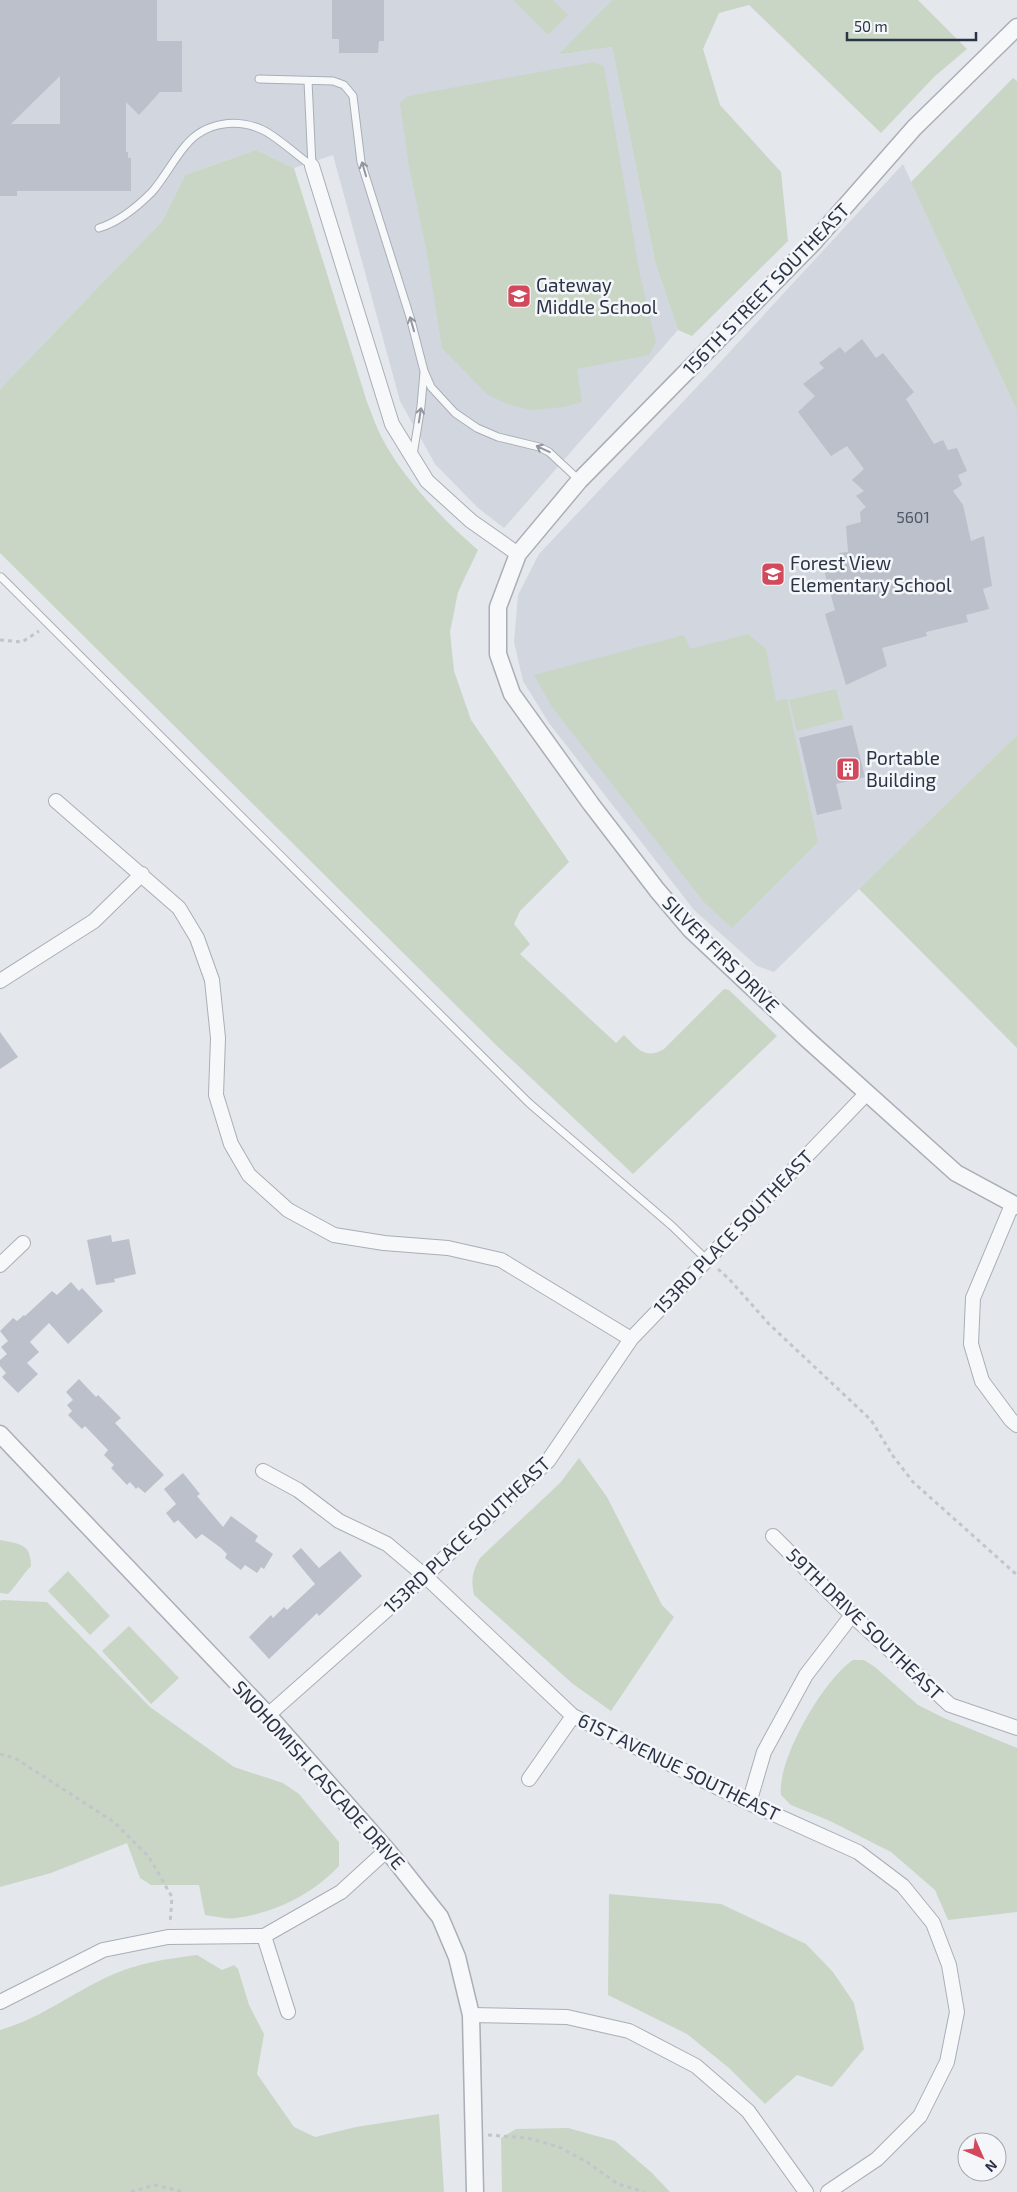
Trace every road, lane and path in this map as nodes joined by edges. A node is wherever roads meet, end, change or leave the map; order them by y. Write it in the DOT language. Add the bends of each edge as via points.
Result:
graph roads {
  1 [pos="1017,27"];
  2 [pos="259,79"];
  3 [pos="308,81"];
  4 [pos="312,166"];
  5 [pos="99,228"];
  6 [pos="424,371"];
  7 [pos="412,458"];
  8 [pos="579,481"];
  9 [pos="518,554"];
  10 [pos="1,577"];
  11 [pos="49,625"];
  12 [pos="0,640"];
  13 [pos="56,801"];
  14 [pos="142,874"];
  15 [pos="0,981"];
  16 [pos="867,1093"];
  17 [pos="1014,1206"];
  18 [pos="22,1243"];
  19 [pos="706,1259"];
  20 [pos="0,1265"];
  21 [pos="631,1339"];
  22 [pos="1017,1425"];
  23 [pos="0,1434"];
  24 [pos="263,1471"];
  25 [pos="773,1536"];
  26 [pos="1017,1575"];
  27 [pos="426,1576"];
  28 [pos="852,1615"];
  29 [pos="268,1715"];
  30 [pos="573,1716"];
  31 [pos="1017,1728"];
  32 [pos="0,1754"];
  33 [pos="529,1780"];
  34 [pos="749,1803"];
  35 [pos="388,1850"];
  36 [pos="264,1936"];
  37 [pos="168,1937"];
  38 [pos="0,2002"];
  39 [pos="288,2012"];
  40 [pos="472,2014"];
  41 [pos="474,2134"];
  42 [pos="131,2192"];
  43 [pos="184,2192"];
  44 [pos="476,2192"];
  45 [pos="644,2192"];
  46 [pos="806,2192"];
  47 [pos="828,2192"];
  1 -- 8 [label="street, 156TH STREET SOUTHEAST" via="914,128 813,243"];
  2 -- 3 [label="lane"];
  3 -- 4 [label="lane"];
  6 -- 3 [label="lane, one-way" via="361,162 353,96 344,85 332,81"];
  4 -- 5 [label="lane" via="264,130 243,123 224,123 202,131 186,145 140,204 112,224"];
  4 -- 7 [label="street" via="392,424"];
  7 -- 6 [label="lane, one-way"];
  8 -- 6 [label="lane, one-way" via="539,446 498,437 455,413 431,387"];
  7 -- 9 [label="street" via="427,481 471,521"];
  8 -- 9 [label="street, 156TH STREET SOUTHEAST"];
  9 -- 16 [label="street, SILVER FIRS DRIVE" via="498,607 498,654 512,694 620,843 692,930"];
  10 -- 11 [label="lane"];
  11 -- 12 [label="path" via="22,642"];
  11 -- 19 [label="lane" via="529,1103"];
  13 -- 14 [label="street"];
  14 -- 15 [label="street" via="94,921"];
  14 -- 21 [label="street" via="179,908 197,938 212,980 218,1038 216,1095 231,1144 249,1175 288,1210 334,1235 448,1248 501,1260"];
  16 -- 17 [label="street, SILVER FIRS DRIVE" via="956,1173"];
  16 -- 19 [label="street, 153RD PLACE SOUTHEAST"];
  17 -- 22 [label="street" via="973,1298 971,1344 982,1381"];
  18 -- 20 [label="street"];
  19 -- 21 [label="street, 153RD PLACE SOUTHEAST"];
  19 -- 26 [label="path" via="730,1279 814,1369 871,1420 914,1482"];
  21 -- 27 [label="street, 153RD PLACE SOUTHEAST" via="548,1462"];
  23 -- 29 [label="street, SNOHOMISH CASCADE DRIVE"];
  24 -- 27 [label="street, 61ST AVENUE SOUTHEAST" via="298,1490 339,1521 388,1544"];
  25 -- 28 [label="street, 59TH DRIVE SOUTHEAST"];
  27 -- 29 [label="street, 153RD PLACE SOUTHEAST"];
  27 -- 30 [label="street, 61ST AVENUE SOUTHEAST"];
  28 -- 31 [label="street, 59TH DRIVE SOUTHEAST" via="950,1705"];
  28 -- 34 [label="street" via="806,1675 764,1752"];
  29 -- 35 [label="street, SNOHOMISH CASCADE DRIVE"];
  30 -- 33 [label="street"];
  30 -- 34 [label="street, 61ST AVENUE SOUTHEAST"];
  32 -- 37 [label="path" via="15,1758 114,1822 149,1857 172,1897"];
  34 -- 47 [label="street, 61ST AVENUE SOUTHEAST" via="858,1852 903,1886 933,1923 949,1965 957,2012 947,2062 920,2116 877,2159"];
  35 -- 36 [label="street" via="341,1892"];
  35 -- 40 [label="street, SNOHOMISH CASCADE DRIVE" via="440,1917 457,1957"];
  36 -- 37 [label="street"];
  36 -- 39 [label="street"];
  37 -- 38 [label="street" via="103,1950"];
  40 -- 41 [label="street, SNOHOMISH CASCADE DRIVE"];
  40 -- 46 [label="street" via="567,2017 629,2031 696,2066 748,2112"];
  41 -- 44 [label="street, SNOHOMISH CASCADE DRIVE"];
  41 -- 45 [label="path" via="528,2138 559,2147 618,2184"];
  42 -- 43 [label="path" via="155,2186"];
}
